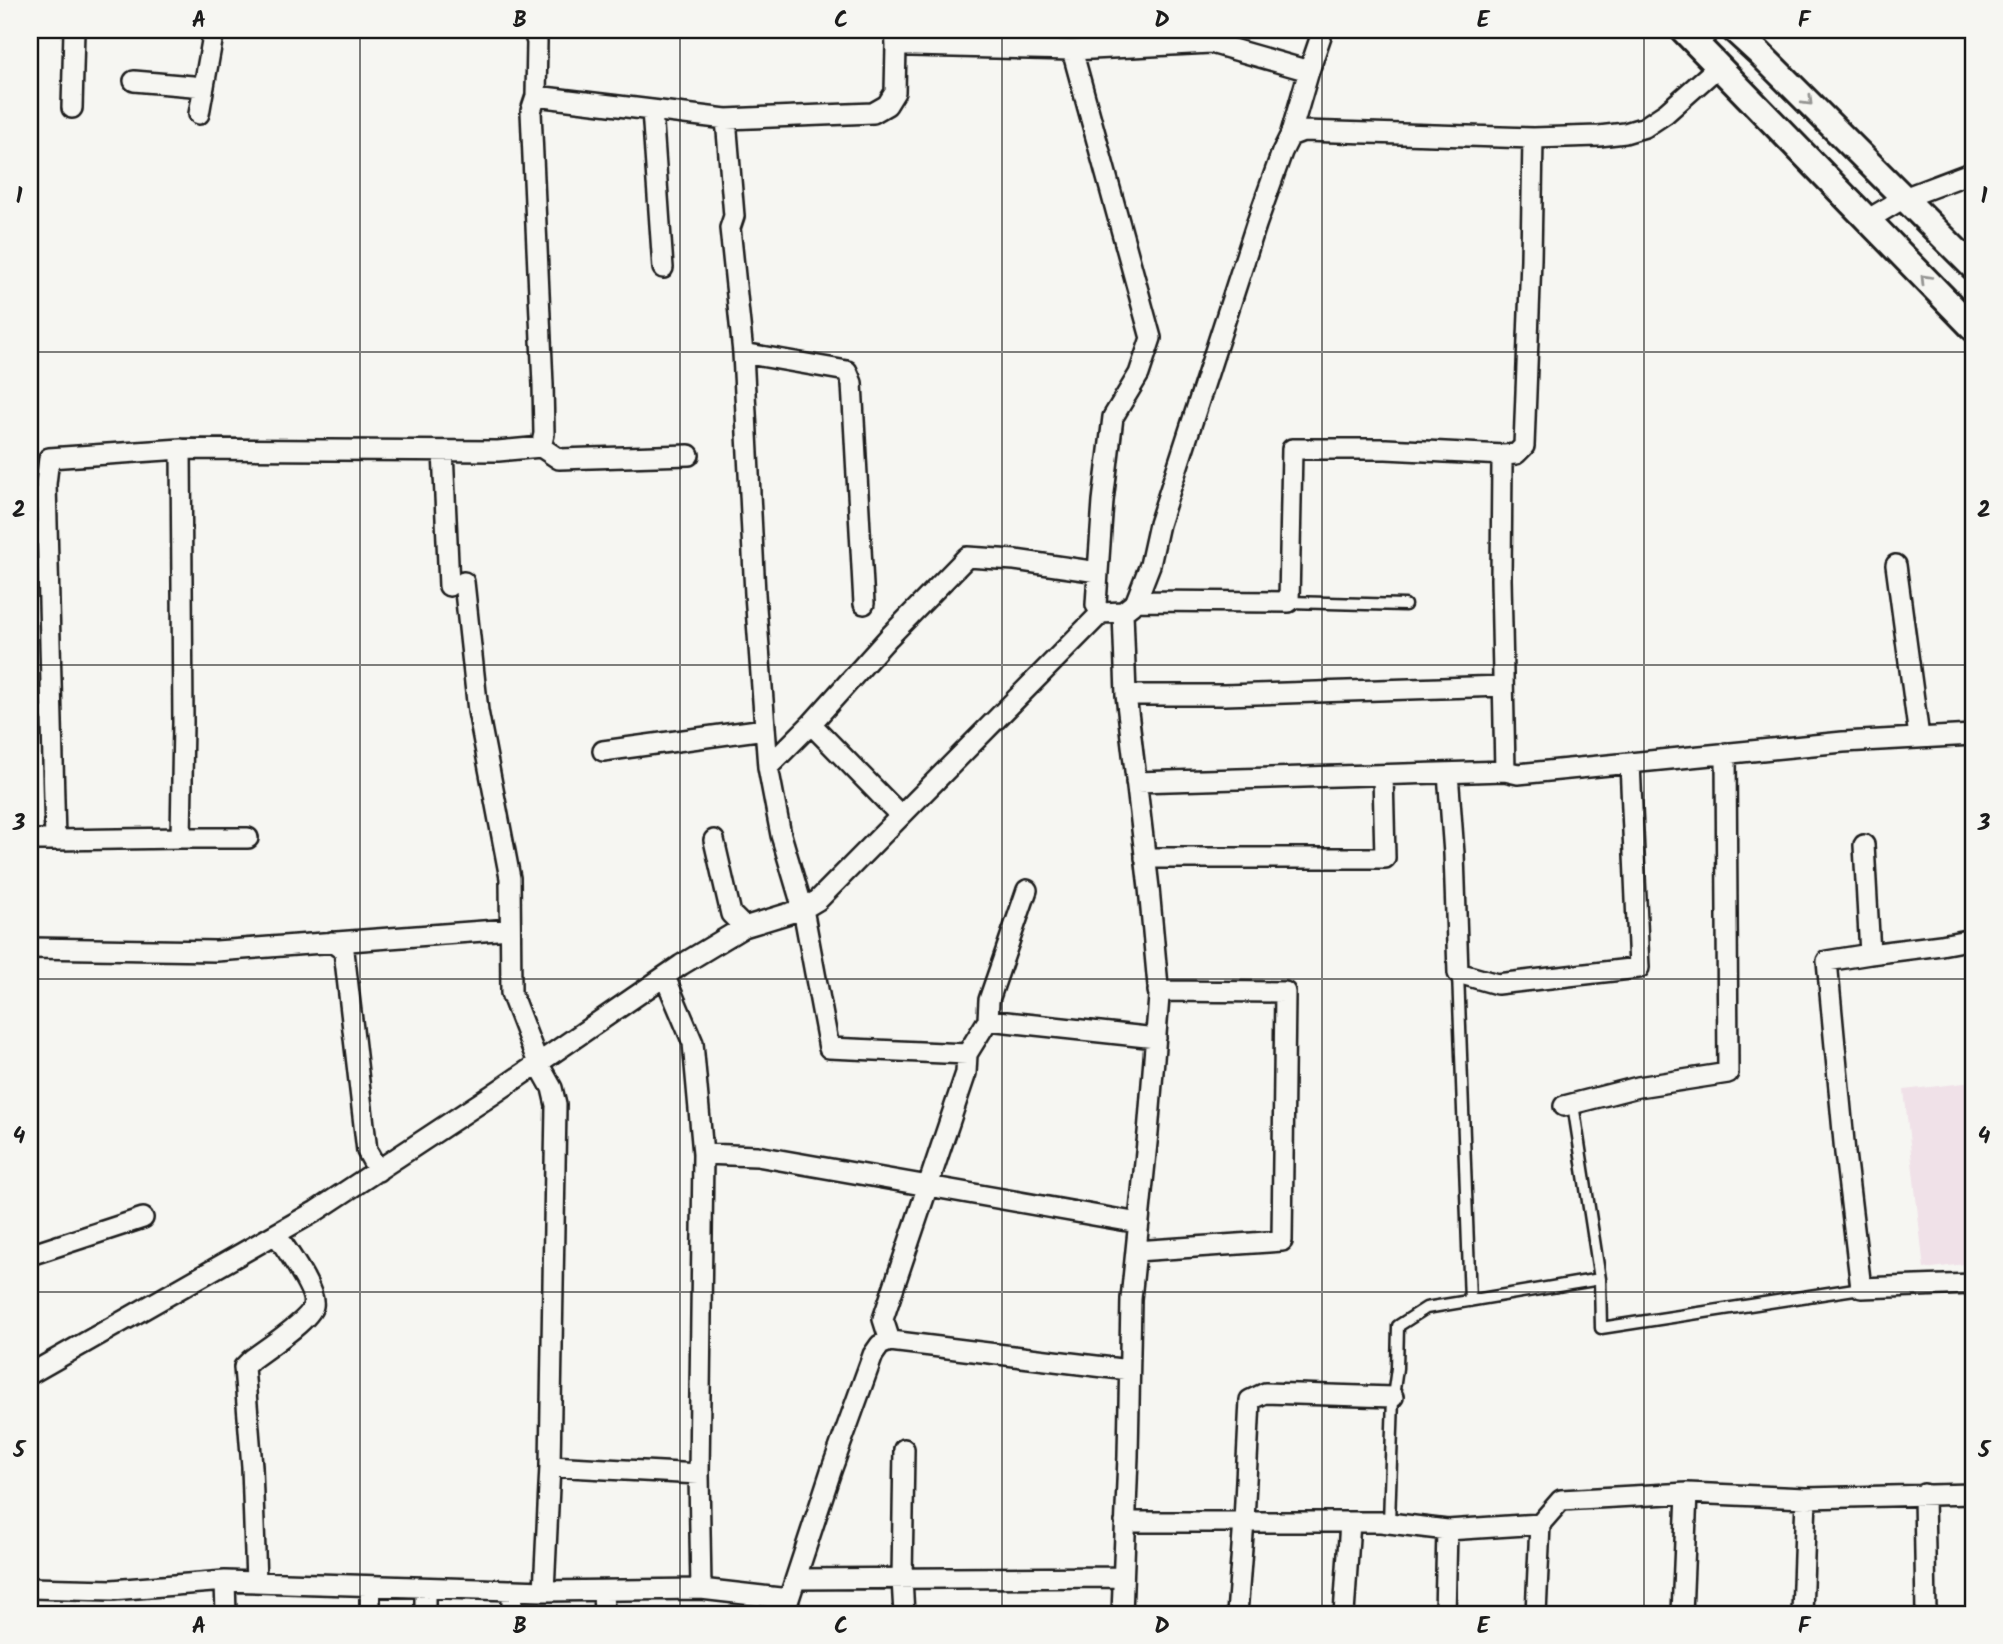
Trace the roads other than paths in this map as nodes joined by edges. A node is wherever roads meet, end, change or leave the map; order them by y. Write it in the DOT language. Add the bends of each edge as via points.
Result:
graph roads {
  1 [pos="64,30"];
  2 [pos="74,30"];
  3 [pos="214,30"];
  4 [pos="533,30"];
  5 [pos="1323,30"];
  6 [pos="1734,30"];
  7 [pos="1697,35"];
  8 [pos="896,37"];
  9 [pos="1072,50"];
  10 [pos="1719,66"];
  11 [pos="1309,71"];
  12 [pos="134,81"];
  13 [pos="204,87"];
  14 [pos="536,96"];
  15 [pos="72,108"];
  16 [pos="652,110"];
  17 [pos="199,114"];
  18 [pos="726,119"];
  19 [pos="1290,136"];
  20 [pos="1533,138"];
  21 [pos="1973,172"];
  22 [pos="1904,198"];
  23 [pos="1867,220"];
  24 [pos="1973,267"];
  25 [pos="663,268"];
  26 [pos="1973,328"];
  27 [pos="743,353"];
  28 [pos="541,447"];
  29 [pos="181,449"];
  30 [pos="443,451"];
  31 [pos="688,455"];
  32 [pos="1504,456"];
  33 [pos="1896,565"];
  34 [pos="1098,572"];
  35 [pos="1289,602"];
  36 [pos="864,604"];
  37 [pos="1405,605"];
  38 [pos="1129,607"];
  39 [pos="1101,613"];
  40 [pos="1503,686"];
  41 [pos="1126,695"];
  42 [pos="811,723"];
  43 [pos="765,729"];
  44 [pos="1973,734"];
  45 [pos="1919,737"];
  46 [pos="603,751"];
  47 [pos="1726,753"];
  48 [pos="1630,762"];
  49 [pos="768,767"];
  50 [pos="1505,771"];
  51 [pos="1448,773"];
  52 [pos="1382,775"];
  53 [pos="1136,782"];
  54 [pos="901,816"];
  55 [pos="181,838"];
  56 [pos="248,838"];
  57 [pos="30,840"];
  58 [pos="55,840"];
  59 [pos="714,841"];
  60 [pos="1864,845"];
  61 [pos="1145,858"];
  62 [pos="1027,890"];
  63 [pos="803,909"];
  64 [pos="744,927"];
  65 [pos="510,929"];
  66 [pos="1973,939"];
  67 [pos="332,942"];
  68 [pos="30,948"];
  69 [pos="1870,954"];
  70 [pos="1458,973"];
  71 [pos="665,977"];
  72 [pos="1158,992"];
  73 [pos="988,1020"];
  74 [pos="1156,1038"];
  75 [pos="967,1054"];
  76 [pos="538,1063"];
  77 [pos="1569,1105"];
  78 [pos="703,1154"];
  79 [pos="378,1171"];
  80 [pos="929,1186"];
  81 [pos="143,1218"];
  82 [pos="1139,1223"];
  83 [pos="276,1234"];
  84 [pos="1136,1251"];
  85 [pos="30,1255"];
  86 [pos="1600,1279"];
  87 [pos="1973,1284"];
  88 [pos="1861,1288"];
  89 [pos="1470,1301"];
  90 [pos="890,1341"];
  91 [pos="1129,1370"];
  92 [pos="30,1374"];
  93 [pos="1393,1397"];
  94 [pos="904,1449"];
  95 [pos="550,1466"];
  96 [pos="699,1474"];
  97 [pos="1687,1493"];
  98 [pos="1924,1494"];
  99 [pos="1973,1494"];
  100 [pos="1806,1498"];
  101 [pos="1244,1521"];
  102 [pos="1350,1521"];
  103 [pos="1125,1522"];
  104 [pos="1389,1523"];
  105 [pos="1540,1524"];
  106 [pos="1447,1530"];
  107 [pos="1123,1577"];
  108 [pos="796,1579"];
  109 [pos="902,1579"];
  110 [pos="225,1581"];
  111 [pos="256,1583"];
  112 [pos="370,1586"];
  113 [pos="30,1588"];
  114 [pos="425,1588"];
  115 [pos="701,1589"];
  116 [pos="512,1590"];
  117 [pos="544,1591"];
  118 [pos="603,1591"];
  119 [pos="787,1607"];
  120 [pos="226,1614"];
  121 [pos="370,1614"];
  122 [pos="425,1614"];
  123 [pos="512,1614"];
  124 [pos="604,1614"];
  125 [pos="904,1614"];
  126 [pos="1122,1614"];
  127 [pos="1237,1614"];
  128 [pos="1344,1614"];
  129 [pos="1445,1614"];
  130 [pos="1536,1614"];
  131 [pos="1682,1614"];
  132 [pos="1802,1614"];
  133 [pos="1926,1614"];
  1 -- 2 [label="street"];
  2 -- 15 [label="street"];
  3 -- 13 [label="street"];
  4 -- 14 [label="street"];
  5 -- 11 [label="street"];
  6 -- 22 [label="street, one-way"];
  7 -- 10 [label="street"];
  8 -- 9 [label="street"];
  8 -- 18 [label="street" via="895,92 887,105 873,113"];
  9 -- 11 [label="street" via="1211,43"];
  9 -- 34 [label="street" via="1151,338 1139,374 1113,417"];
  10 -- 20 [label="street" via="1645,127 1599,136"];
  10 -- 23 [label="street"];
  11 -- 19 [label="street"];
  12 -- 13 [label="street"];
  13 -- 17 [label="street"];
  14 -- 16 [label="street"];
  14 -- 28 [label="street" via="531,111 543,385"];
  16 -- 18 [label="street"];
  16 -- 25 [label="street"];
  18 -- 27 [label="street" via="734,216 730,228"];
  19 -- 20 [label="street" via="1332,131"];
  19 -- 38 [label="street" via="1256,225 1159,524 1150,565"];
  20 -- 32 [label="street" via="1524,446 1516,454"];
  21 -- 22 [label="street"];
  22 -- 23 [label="street"];
  22 -- 24 [label="street"];
  26 -- 23 [label="street, one-way"];
  27 -- 36 [label="street" via="847,371 852,383"];
  27 -- 43 [label="street"];
  28 -- 30 [label="street"];
  28 -- 31 [label="street" via="559,459"];
  29 -- 30 [label="street"];
  29 -- 55 [label="street"];
  29 -- 58 [label="street" via="49,458"];
  30 -- 65 [label="street" via="456,584 510,878"];
  32 -- 35 [label="street" via="1292,449"];
  32 -- 40 [label="street"];
  33 -- 45 [label="street"];
  34 -- 39 [label="street" via="1096,605"];
  34 -- 42 [label="street" via="967,557"];
  35 -- 37 [label="lane"];
  35 -- 38 [label="street"];
  38 -- 39 [label="street"];
  38 -- 41 [label="street"];
  39 -- 54 [label="street"];
  40 -- 41 [label="street"];
  40 -- 50 [label="street"];
  41 -- 53 [label="street"];
  42 -- 49 [label="street"];
  42 -- 54 [label="street"];
  43 -- 46 [label="street"];
  43 -- 49 [label="street"];
  44 -- 45 [label="street"];
  45 -- 47 [label="street"];
  47 -- 48 [label="street"];
  47 -- 77 [label="street" via="1728,1073 1638,1087"];
  48 -- 50 [label="street" via="1518,774"];
  48 -- 70 [label="street" via="1639,968 1497,984"];
  49 -- 63 [label="street" via="781,835"];
  50 -- 51 [label="street"];
  51 -- 52 [label="street"];
  51 -- 70 [label="street"];
  52 -- 53 [label="street"];
  52 -- 61 [label="street" via="1385,858"];
  53 -- 61 [label="street"];
  54 -- 63 [label="street" via="818,900"];
  55 -- 56 [label="street"];
  55 -- 58 [label="street"];
  57 -- 58 [label="street"];
  59 -- 64 [label="street" via="731,914"];
  60 -- 69 [label="street"];
  61 -- 72 [label="street"];
  62 -- 73 [label="street" via="989,1000"];
  63 -- 64 [label="street"];
  63 -- 75 [label="street" via="829,1048"];
  64 -- 71 [label="street"];
  65 -- 67 [label="street"];
  65 -- 76 [label="street" via="510,993"];
  66 -- 69 [label="street"];
  67 -- 68 [label="street" via="216,951"];
  67 -- 79 [label="street" via="344,951 367,1151"];
  69 -- 88 [label="street" via="1828,961"];
  70 -- 89 [label="lane"];
  71 -- 76 [label="street"];
  71 -- 78 [label="street" via="693,1043"];
  72 -- 74 [label="street"];
  72 -- 84 [label="street" via="1285,992 1282,1241"];
  73 -- 74 [label="street"];
  73 -- 75 [label="street"];
  74 -- 82 [label="street"];
  75 -- 80 [label="street" via="966,1073"];
  76 -- 79 [label="street"];
  76 -- 95 [label="street" via="556,1105"];
  77 -- 86 [label="lane"];
  78 -- 80 [label="street" via="757,1156"];
  78 -- 96 [label="street"];
  79 -- 83 [label="street"];
  80 -- 82 [label="street"];
  80 -- 90 [label="street" via="883,1319"];
  81 -- 85 [label="street"];
  82 -- 84 [label="street"];
  83 -- 92 [label="street"];
  83 -- 111 [label="street" via="312,1293 314,1306 308,1316 244,1367"];
  84 -- 91 [label="street"];
  86 -- 88 [label="lane" via="1601,1328"];
  86 -- 89 [label="lane"];
  87 -- 88 [label="street"];
  89 -- 93 [label="lane" via="1426,1308 1398,1326"];
  90 -- 91 [label="street"];
  90 -- 108 [label="street" via="873,1355"];
  91 -- 103 [label="street"];
  93 -- 101 [label="street" via="1265,1393 1250,1400"];
  93 -- 104 [label="lane"];
  94 -- 109 [label="street"];
  95 -- 96 [label="street"];
  95 -- 117 [label="street"];
  96 -- 115 [label="street"];
  97 -- 100 [label="street"];
  97 -- 105 [label="street" via="1561,1500"];
  97 -- 131 [label="street"];
  98 -- 99 [label="street"];
  98 -- 100 [label="street"];
  98 -- 133 [label="street"];
  100 -- 132 [label="street"];
  101 -- 102 [label="street"];
  101 -- 103 [label="street"];
  101 -- 127 [label="street"];
  102 -- 104 [label="street"];
  102 -- 128 [label="street"];
  103 -- 107 [label="street"];
  104 -- 106 [label="street"];
  105 -- 106 [label="street"];
  105 -- 130 [label="street"];
  106 -- 129 [label="street"];
  107 -- 109 [label="street"];
  107 -- 126 [label="street"];
  108 -- 109 [label="street"];
  108 -- 119 [label="street"];
  109 -- 125 [label="street"];
  110 -- 111 [label="street"];
  110 -- 113 [label="street" via="112,1590"];
  110 -- 120 [label="street"];
  111 -- 112 [label="street"];
  112 -- 114 [label="street"];
  112 -- 121 [label="street"];
  114 -- 116 [label="street"];
  114 -- 122 [label="street"];
  115 -- 118 [label="street"];
  115 -- 119 [label="street"];
  116 -- 117 [label="street"];
  116 -- 123 [label="street"];
  117 -- 118 [label="street"];
  118 -- 124 [label="street"];
}
